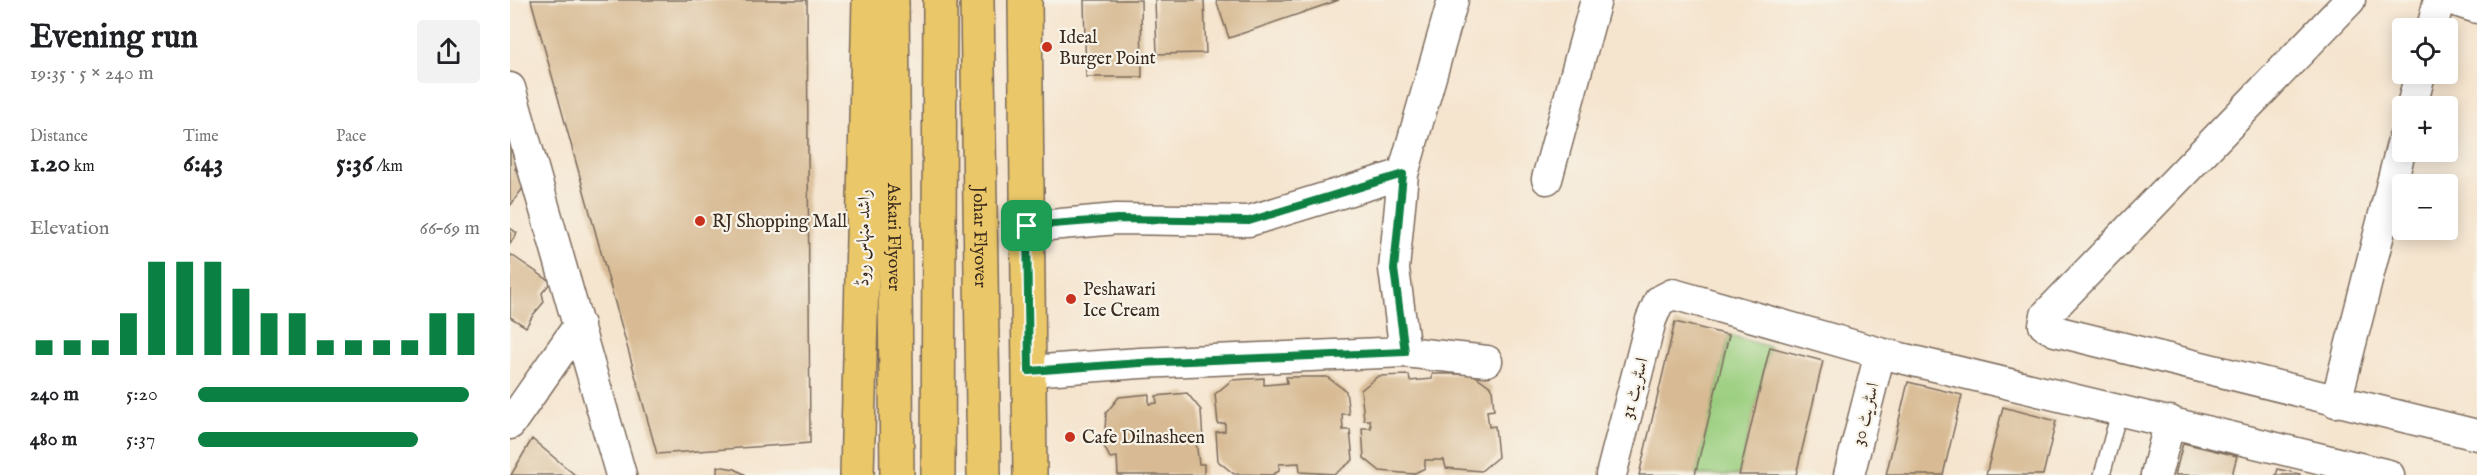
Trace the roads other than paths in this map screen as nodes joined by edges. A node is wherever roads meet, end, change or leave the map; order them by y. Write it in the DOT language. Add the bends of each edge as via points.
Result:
graph roads {
  1 [pos="869,0"];
  2 [pos="892,0"];
  3 [pos="940,0"];
  4 [pos="977,0"];
  5 [pos="1025,0"];
  6 [pos="1453,0"];
  7 [pos="1596,0"];
  8 [pos="2350,0"];
  9 [pos="2439,0"];
  10 [pos="2452,0"];
  11 [pos="2477,8"];
  12 [pos="2434,18"];
  13 [pos="510,88"];
  14 [pos="2397,162"];
  15 [pos="1403,174"];
  16 [pos="1547,179"];
  17 [pos="1027,226"];
  18 [pos="579,325"];
  19 [pos="1405,352"];
  20 [pos="1880,353"];
  21 [pos="1487,361"];
  22 [pos="1029,371"];
  23 [pos="2336,402"];
  24 [pos="2120,409"];
  25 [pos="2170,421"];
  26 [pos="510,424"];
  27 [pos="2477,435"];
  28 [pos="621,475"];
  29 [pos="857,475"];
  30 [pos="897,475"];
  31 [pos="938,475"];
  32 [pos="984,475"];
  33 [pos="1030,475"];
  34 [pos="1611,475"];
  35 [pos="1849,475"];
  36 [pos="2102,475"];
  37 [pos="2156,475"];
  38 [pos="2389,475"];
  1 -- 29 [label="main road, راشد منہاس روڈ"];
  2 -- 30 [label="main road, Askari Flyover"];
  3 -- 31 [label="main road"];
  4 -- 32 [label="main road, Johar Flyover"];
  5 -- 17 [label="main road"];
  6 -- 15 [label="street"];
  7 -- 16 [label="street"];
  8 -- 23 [label="street" via="2046,315 2044,325 2055,332"];
  9 -- 12 [label="street"];
  10 -- 11 [label="street"];
  13 -- 18 [label="street"];
  14 -- 23 [label="street"];
  15 -- 17 [label="street" via="1249,221 1117,219"];
  15 -- 19 [label="street" via="1394,269"];
  17 -- 22 [label="main road"];
  18 -- 26 [label="street"];
  18 -- 28 [label="street"];
  19 -- 21 [label="street"];
  19 -- 22 [label="street"];
  20 -- 24 [label="street"];
  20 -- 34 [label="street, اسٹریٹ 31" via="1673,294 1659,301 1651,320"];
  20 -- 35 [label="street, اسٹریٹ 30"];
  22 -- 33 [label="main road"];
  23 -- 27 [label="street"];
  24 -- 25 [label="street"];
  24 -- 36 [label="lane"];
  25 -- 37 [label="street"];
  25 -- 38 [label="street"];
}
